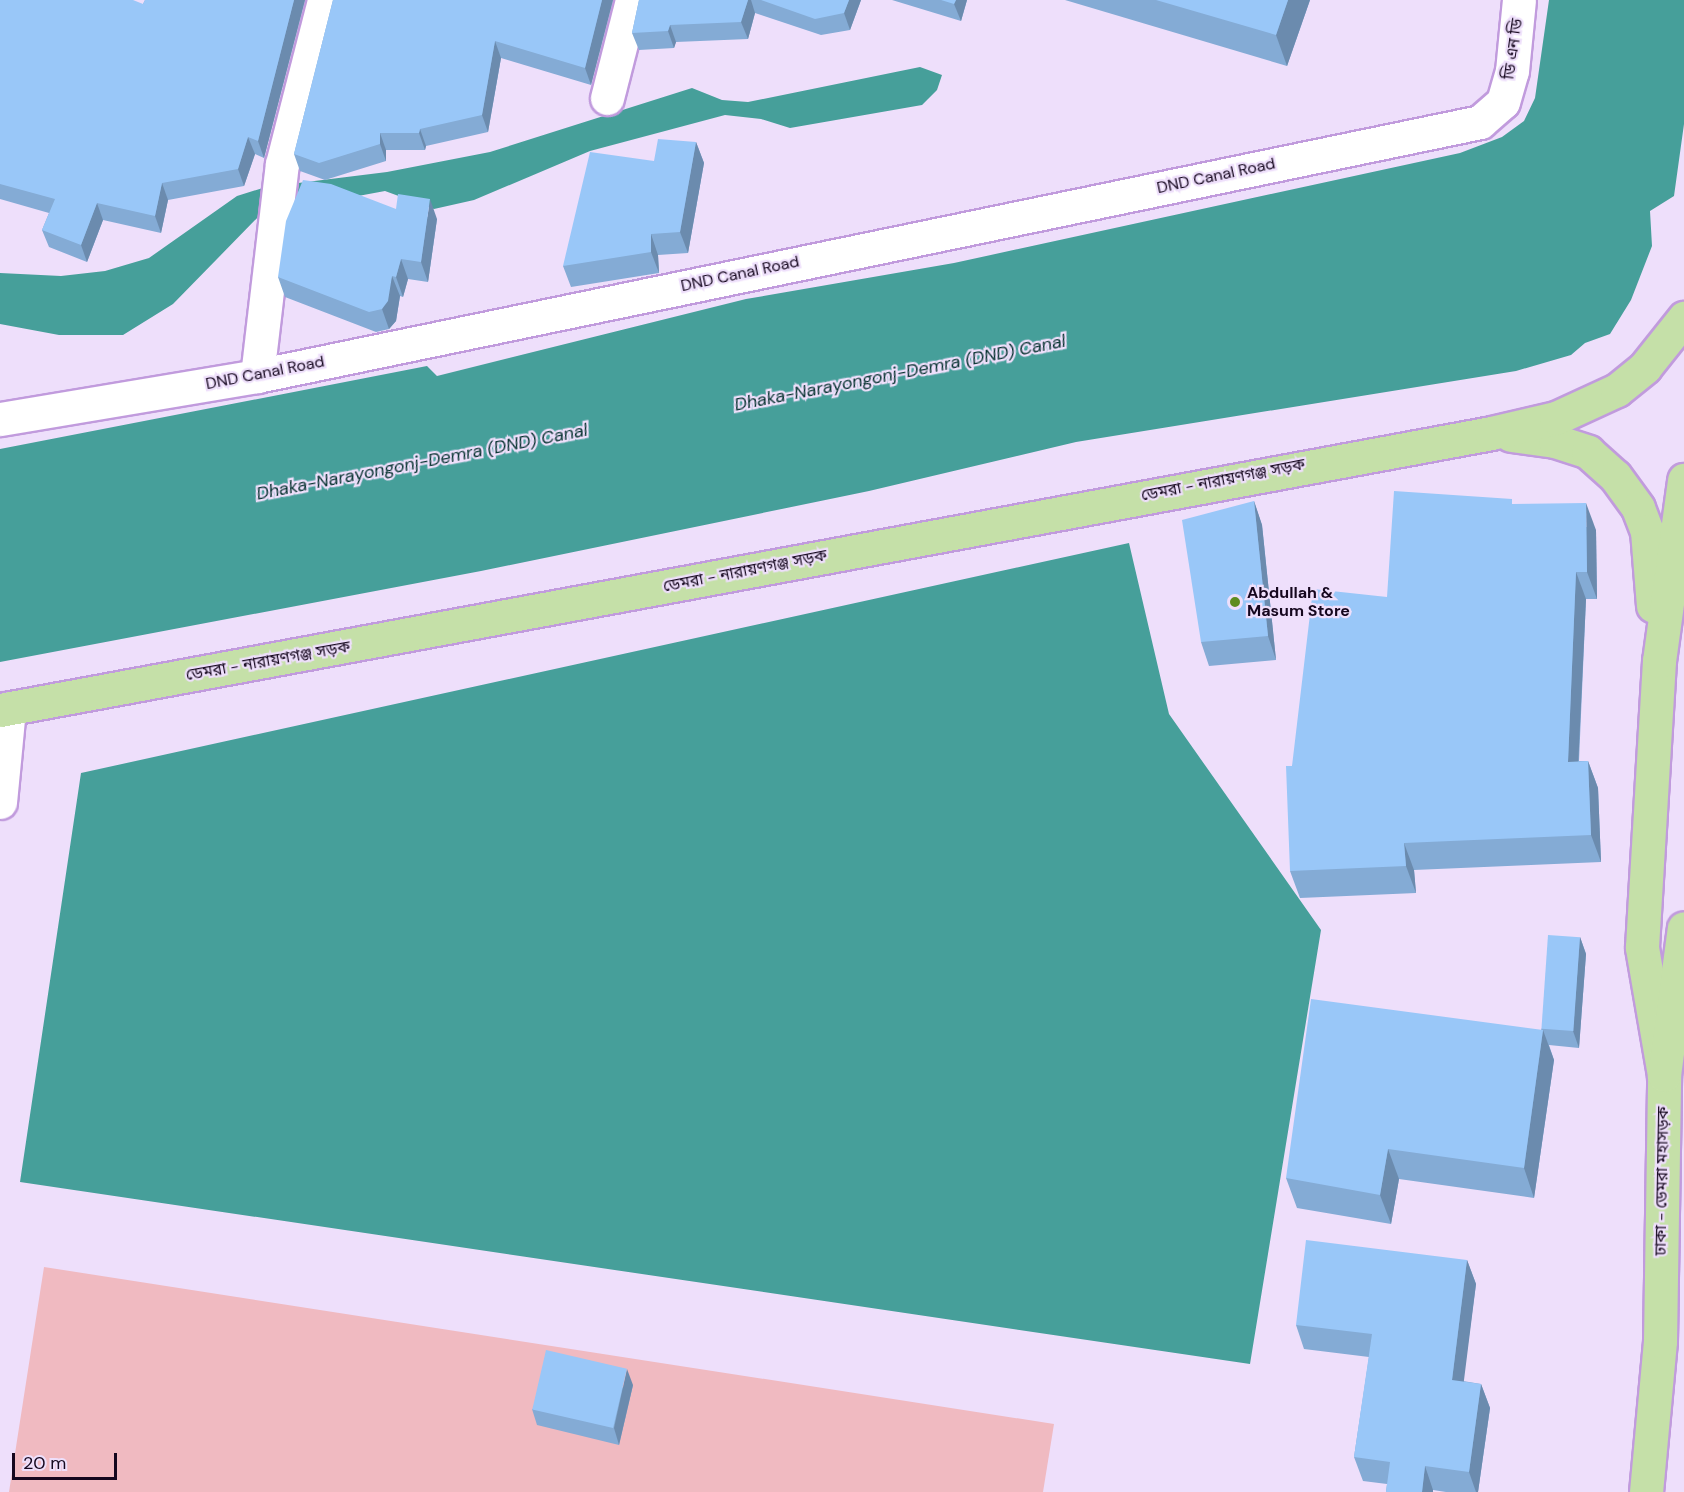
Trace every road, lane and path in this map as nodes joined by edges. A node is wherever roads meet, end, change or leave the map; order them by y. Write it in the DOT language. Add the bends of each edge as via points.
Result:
graph roads {
  1 [pos="324,0"];
  2 [pos="632,0"];
  3 [pos="1519,0"];
  4 [pos="607,98"];
  5 [pos="1480,122"];
  6 [pos="1684,318"];
  7 [pos="257,376"];
  8 [pos="0,419"];
  9 [pos="1491,433"];
  10 [pos="1684,480"];
  11 [pos="1659,661"];
  12 [pos="5,709"];
  13 [pos="0,802"];
  14 [pos="1684,928"];
  15 [pos="1664,1075"];
  16 [pos="1684,1249"];
  17 [pos="1660,1341"];
  18 [pos="1646,1492"];
  1 -- 7 [label="street" via="280,176"];
  2 -- 4 [label="street"];
  3 -- 5 [label="street, ডি এন ডি" via="1512,71 1503,102"];
  5 -- 7 [label="street, DND Canal Road"];
  6 -- 9 [label="main road, ডেমরা - নারায়ণগঞ্জ সড়ক" via="1645,367 1617,390 1556,418"];
  7 -- 8 [label="street, DND Canal Road"];
  9 -- 11 [label="main road, ডেমরা - নারায়ণগঞ্জ সড়ক" via="1555,441 1588,452 1615,476 1638,508 1647,531"];
  9 -- 12 [label="main road, ডেমরা - নারায়ণগঞ্জ সড়ক"];
  10 -- 11 [label="main road"];
  11 -- 15 [label="main road" via="1642,947"];
  12 -- 13 [label="street"];
  14 -- 15 [label="main road, ঢাকা - ডেমরা মহাসড়ক"];
  15 -- 17 [label="main road, ঢাকা - ডেমরা মহাসড়ক"];
  16 -- 17 [label="main road, ঢাকা - ডেমরা মহাসড়ক"];
  17 -- 18 [label="main road"];
}
